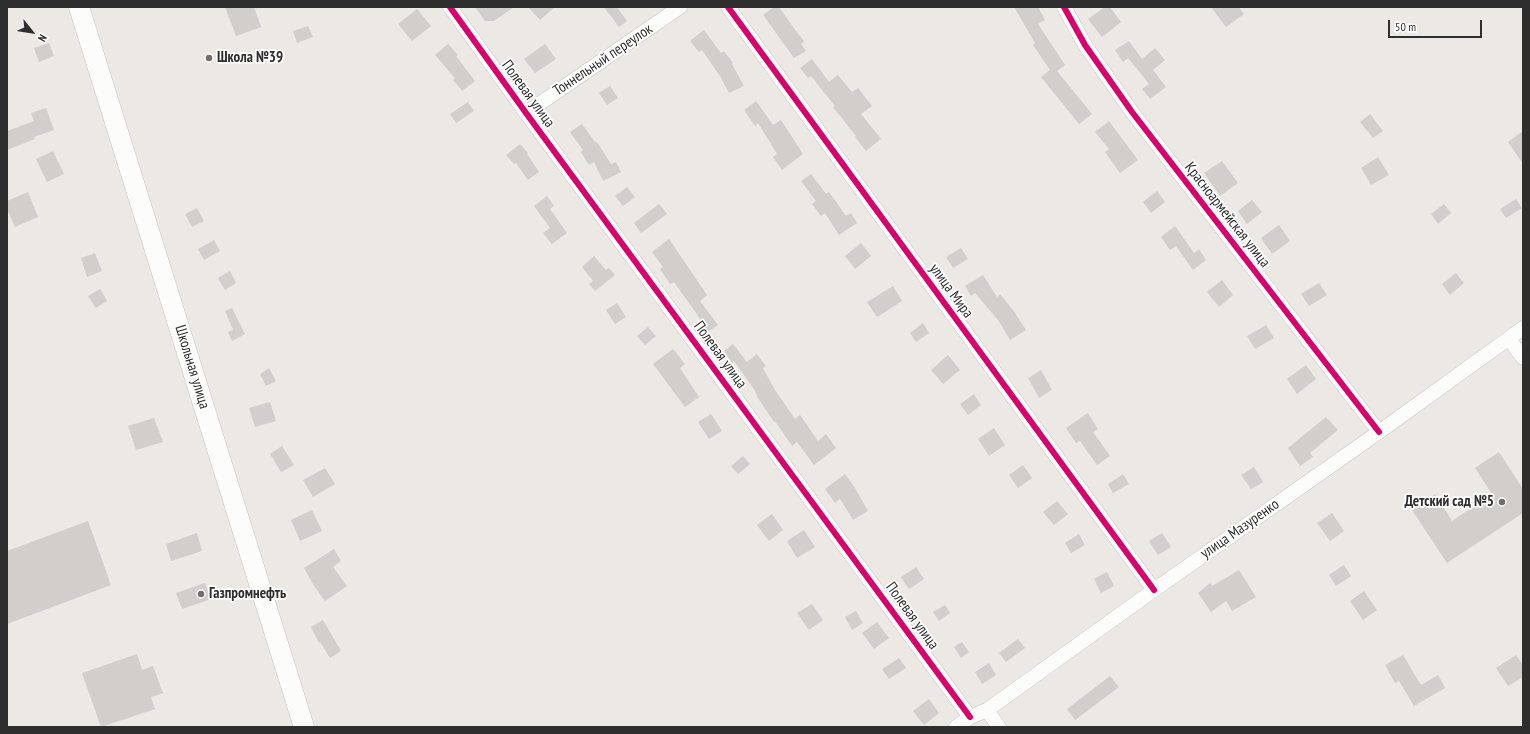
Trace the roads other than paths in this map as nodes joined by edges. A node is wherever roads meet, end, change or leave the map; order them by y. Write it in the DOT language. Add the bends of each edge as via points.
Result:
graph roads {
  1 [pos="79,7"];
  2 [pos="450,7"];
  3 [pos="680,7"];
  4 [pos="728,7"];
  5 [pos="1064,7"];
  6 [pos="526,113"];
  7 [pos="1523,328"];
  8 [pos="1509,339"];
  9 [pos="1523,358"];
  10 [pos="1379,432"];
  11 [pos="1154,590"];
  12 [pos="987,710"];
  13 [pos="970,717"];
  14 [pos="304,727"];
  15 [pos="956,727"];
  16 [pos="999,727"];
  1 -- 14 [label="main road, Школьная улица"];
  2 -- 6 [label="street, Полевая улица"];
  3 -- 6 [label="street, Тоннельный переулок"];
  4 -- 11 [label="street, улица Мира"];
  5 -- 10 [label="street, Красноармейская улица" via="1085,45 1132,112"];
  6 -- 13 [label="street, Полевая улица"];
  7 -- 8 [label="street, улица Мазуренко"];
  8 -- 9 [label="street"];
  8 -- 10 [label="street, улица Мазуренко"];
  10 -- 11 [label="street, улица Мазуренко"];
  11 -- 12 [label="street, улица Мазуренко"];
  12 -- 13 [label="street, улица Мазуренко"];
  12 -- 16 [label="street"];
  13 -- 15 [label="street, улица Мазуренко"];
}
